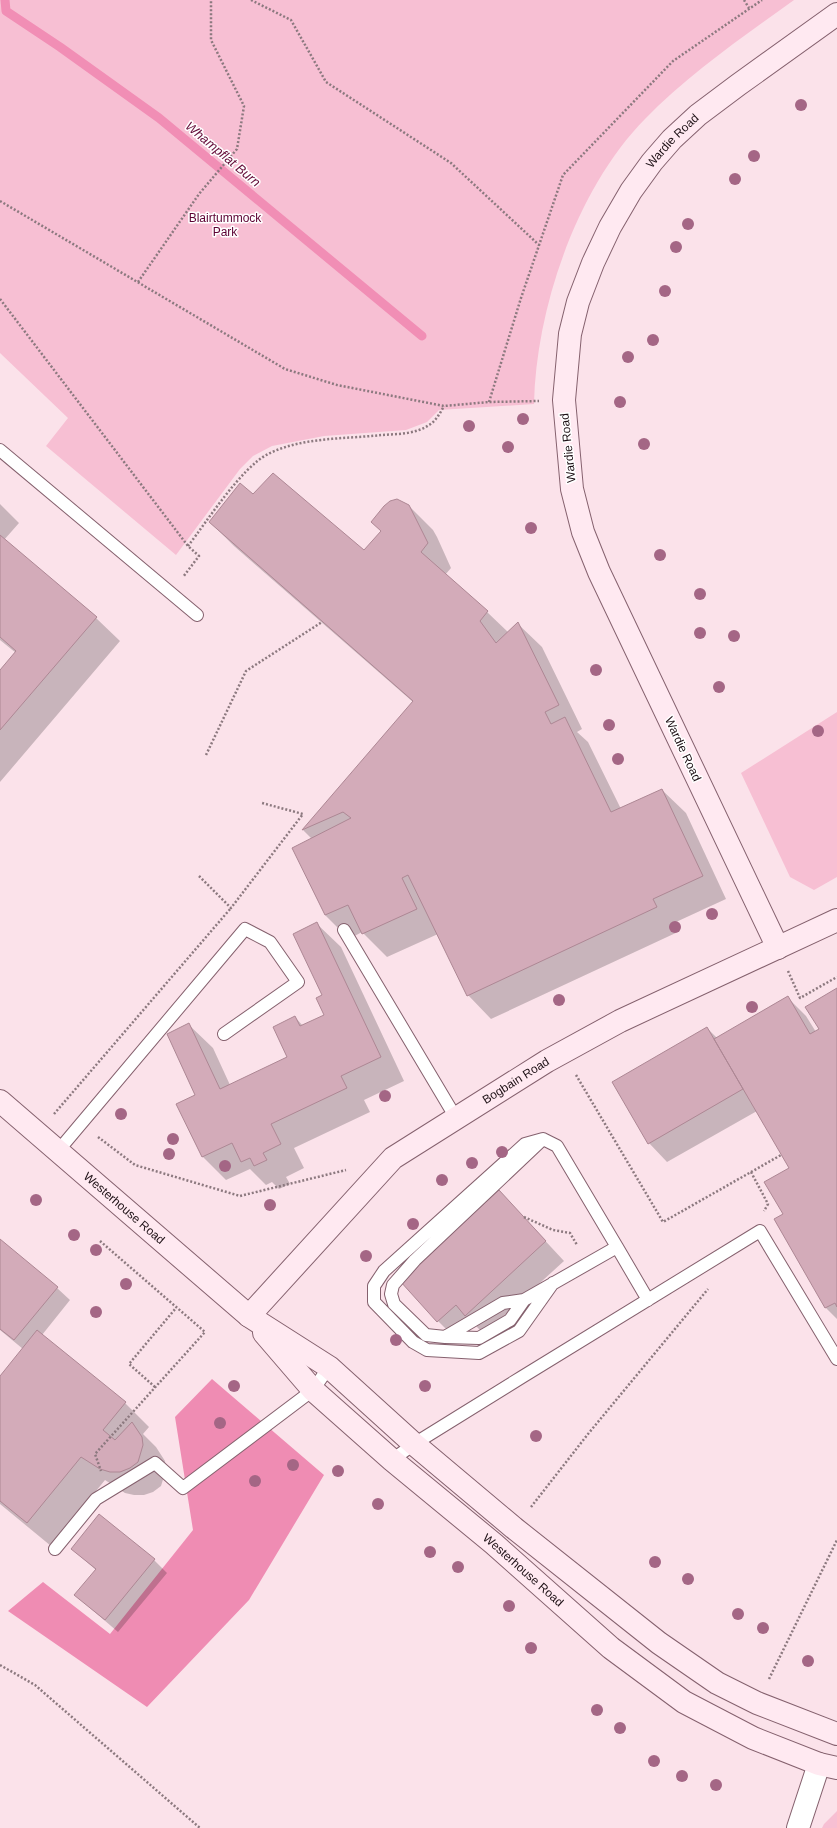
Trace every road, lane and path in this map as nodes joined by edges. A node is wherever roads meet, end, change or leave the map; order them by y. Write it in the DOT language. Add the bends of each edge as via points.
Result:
graph roads {
  1 [pos="210,0"];
  2 [pos="251,0"];
  3 [pos="744,0"];
  4 [pos="762,0"];
  5 [pos="749,8"];
  6 [pos="837,14"];
  7 [pos="0,200"];
  8 [pos="539,245"];
  9 [pos="138,282"];
  10 [pos="0,299"];
  11 [pos="564,400"];
  12 [pos="489,402"];
  13 [pos="444,406"];
  14 [pos="0,450"];
  15 [pos="188,546"];
  16 [pos="171,594"];
  17 [pos="197,615"];
  18 [pos="322,622"];
  19 [pos="206,755"];
  20 [pos="262,803"];
  21 [pos="199,876"];
  22 [pos="231,908"];
  23 [pos="837,920"];
  24 [pos="344,930"];
  25 [pos="778,948"];
  26 [pos="837,977"];
  27 [pos="800,998"];
  28 [pos="224,1034"];
  29 [pos="562,1053"];
  30 [pos="0,1101"];
  31 [pos="59,1108"];
  32 [pos="456,1118"];
  33 [pos="80,1124"];
  34 [pos="37,1133"];
  35 [pos="543,1139"];
  36 [pos="58,1151"];
  37 [pos="781,1155"];
  38 [pos="347,1170"];
  39 [pos="751,1172"];
  40 [pos="524,1217"];
  41 [pos="752,1236"];
  42 [pos="100,1241"];
  43 [pos="617,1248"];
  44 [pos="588,1264"];
  45 [pos="553,1283"];
  46 [pos="713,1283"];
  47 [pos="524,1300"];
  48 [pos="648,1300"];
  49 [pos="176,1308"];
  50 [pos="249,1316"];
  51 [pos="444,1337"];
  52 [pos="837,1359"];
  53 [pos="330,1367"];
  54 [pos="155,1387"];
  55 [pos="313,1390"];
  56 [pos="414,1444"];
  57 [pos="392,1460"];
  58 [pos="109,1491"];
  59 [pos="514,1528"];
  60 [pos="837,1540"];
  61 [pos="55,1549"];
  62 [pos="0,1665"];
  63 [pos="757,1703"];
  64 [pos="837,1734"];
  65 [pos="828,1766"];
  66 [pos="200,1828"];
  67 [pos="798,1828"];
  1 -- 9 [label="path" via="211,40 244,106 237,149 199,194"];
  2 -- 8 [label="path" via="291,20 326,82 451,163"];
  3 -- 5 [label="path"];
  4 -- 5 [label="path"];
  5 -- 8 [label="path" via="673,61 563,174"];
  6 -- 11 [label="street, Wardie Road" via="698,115 652,162 610,227 578,302 570,334"];
  7 -- 9 [label="path"];
  8 -- 12 [label="path"];
  9 -- 13 [label="path" via="285,369 337,385"];
  10 -- 15 [label="path"];
  11 -- 12 [label="path"];
  11 -- 25 [label="street, Wardie Road" via="572,489 586,538 602,579"];
  12 -- 13 [label="path"];
  13 -- 15 [label="path" via="430,425 410,433 314,442 283,448 269,454 245,472"];
  14 -- 16 [label="lane"];
  15 -- 16 [label="path" via="199,556"];
  16 -- 17 [label="lane"];
  18 -- 19 [label="path" via="246,671"];
  20 -- 22 [label="path" via="303,814"];
  21 -- 22 [label="path"];
  22 -- 31 [label="path"];
  23 -- 25 [label="street, Bogbain Road"];
  24 -- 32 [label="lane"];
  25 -- 29 [label="street, Bogbain Road" via="620,1021"];
  26 -- 27 [label="path"];
  28 -- 33 [label="lane" via="298,982 270,942 246,929"];
  29 -- 32 [label="street, Bogbain Road"];
  29 -- 39 [label="path" via="663,1222"];
  30 -- 34 [label="street, Westerhouse Road"];
  31 -- 33 [label="path"];
  31 -- 34 [label="path"];
  32 -- 50 [label="street, Bogbain Road" via="392,1158"];
  33 -- 36 [label="lane"];
  33 -- 38 [label="path" via="135,1165 240,1196"];
  34 -- 36 [label="street, Westerhouse Road"];
  35 -- 43 [label="lane" via="557,1146"];
  35 -- 45 [label="lane" via="525,1144 384,1271 374,1286 374,1302 413,1342 427,1350 479,1353 520,1331"];
  35 -- 51 [label="lane" via="415,1260 393,1285 391,1294 394,1304 426,1335"];
  36 -- 50 [label="street, Westerhouse Road"];
  37 -- 39 [label="path"];
  39 -- 41 [label="path" via="768,1204"];
  40 -- 44 [label="path" via="553,1230 570,1233"];
  41 -- 48 [label="lane"];
  41 -- 52 [label="lane" via="760,1231"];
  42 -- 49 [label="path"];
  43 -- 44 [label="lane"];
  43 -- 48 [label="lane"];
  44 -- 45 [label="lane"];
  45 -- 47 [label="lane"];
  46 -- 59 [label="path"];
  47 -- 51 [label="lane" via="503,1303"];
  47 -- 51 [label="lane" via="510,1320 478,1338"];
  48 -- 56 [label="lane"];
  49 -- 54 [label="path" via="129,1364"];
  49 -- 54 [label="path" via="205,1332"];
  50 -- 53 [label="street, Westerhouse Road"];
  50 -- 55 [label="street, Westerhouse Road"];
  53 -- 55 [label="lane"];
  53 -- 56 [label="street, Westerhouse Road"];
  54 -- 58 [label="path" via="95,1454"];
  55 -- 57 [label="street, Westerhouse Road"];
  55 -- 58 [label="lane" via="183,1488 155,1462"];
  56 -- 57 [label="lane"];
  56 -- 59 [label="street, Westerhouse Road"];
  57 -- 65 [label="street, Westerhouse Road" via="494,1544 611,1648 678,1698 753,1738"];
  58 -- 61 [label="lane" via="96,1499"];
  59 -- 63 [label="street, Westerhouse Road" via="659,1643 718,1683"];
  60 -- 63 [label="path"];
  62 -- 66 [label="path" via="35,1685"];
  63 -- 64 [label="street, Westerhouse Road"];
  65 -- 67 [label="street"];
}
